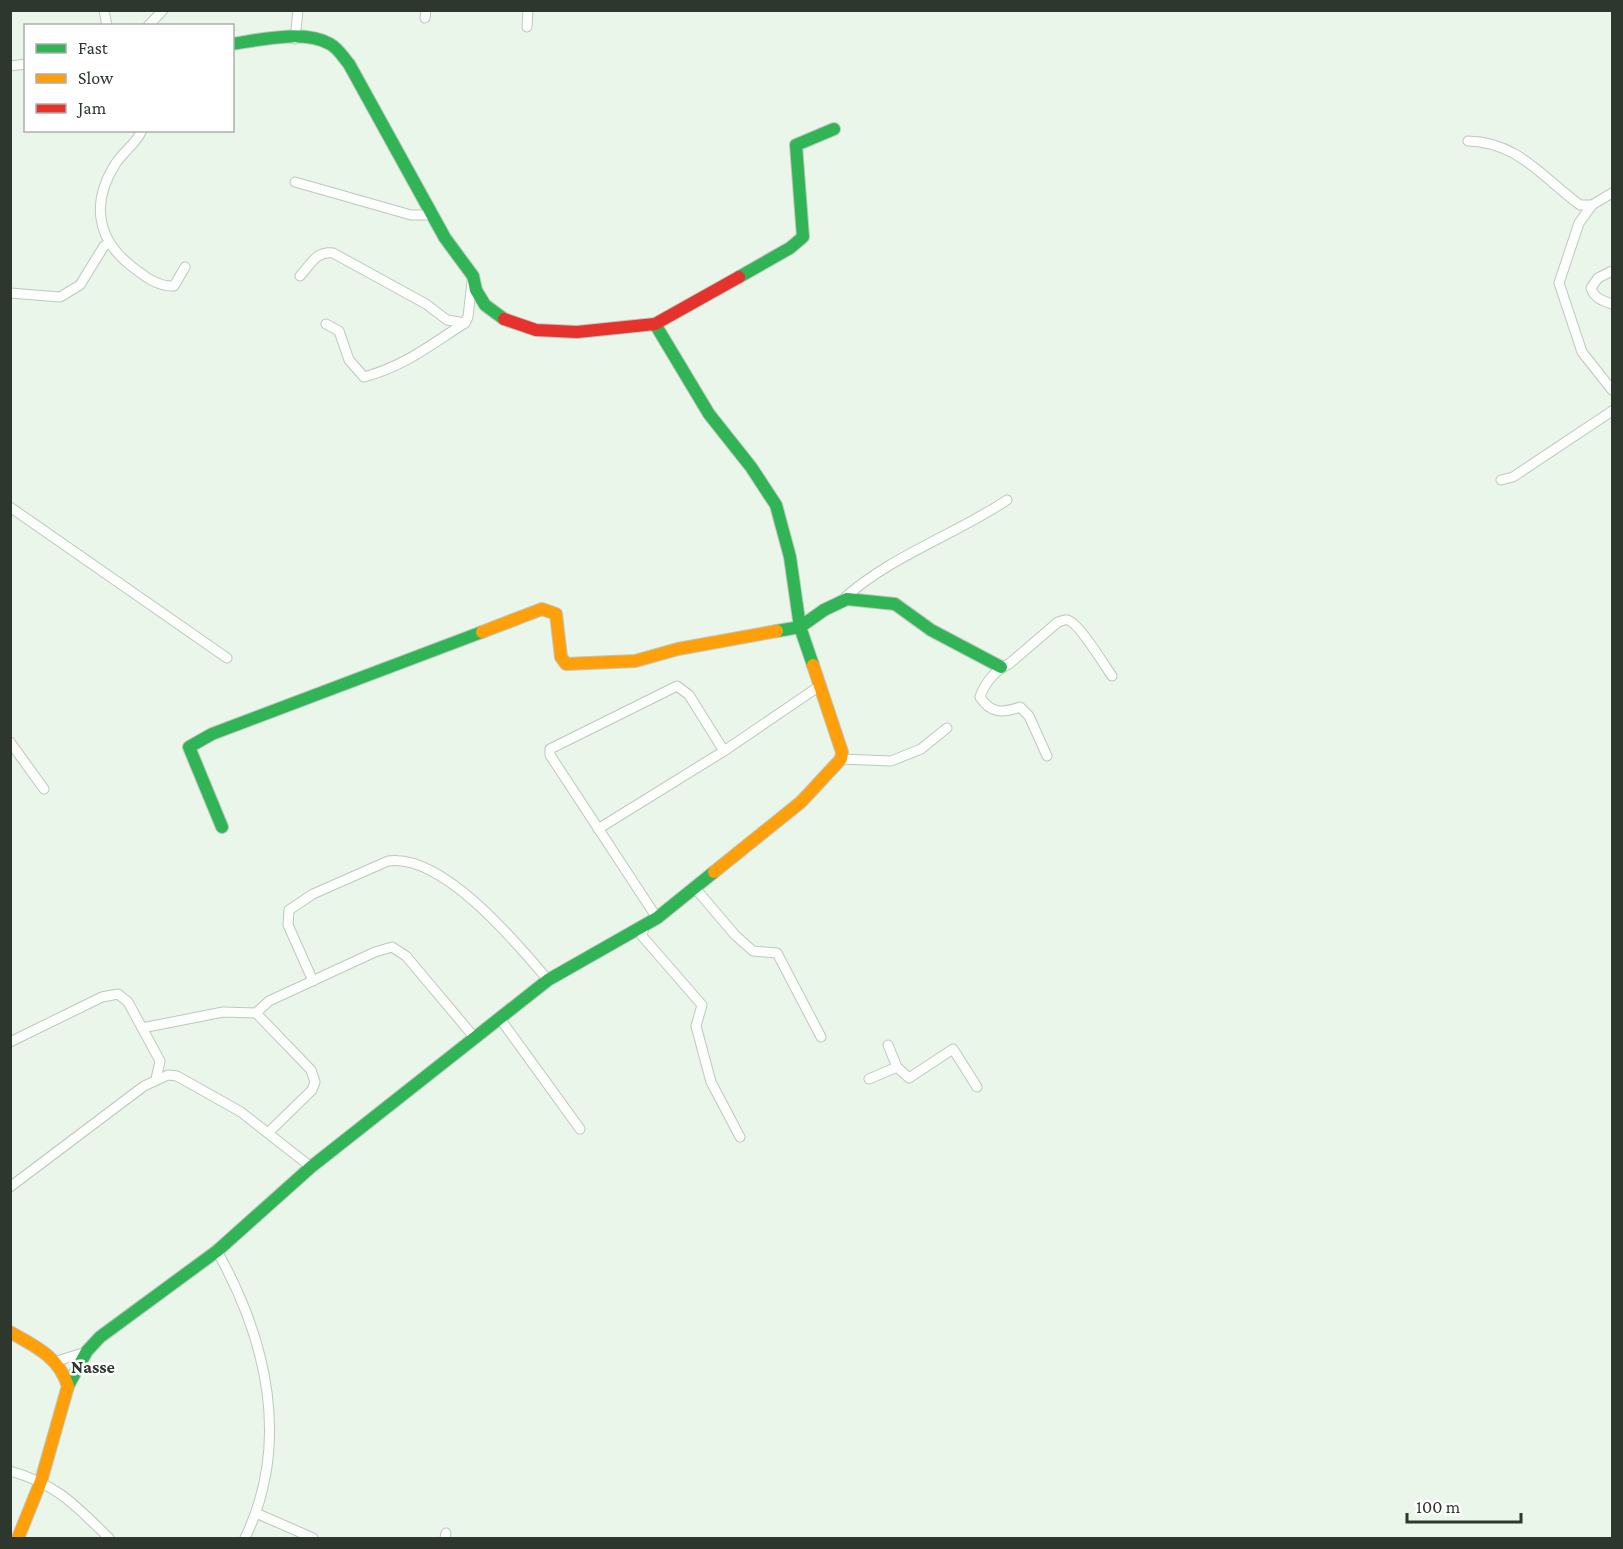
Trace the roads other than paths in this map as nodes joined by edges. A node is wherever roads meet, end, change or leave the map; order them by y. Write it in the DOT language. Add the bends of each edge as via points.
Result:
graph roads {
  1 [pos="163,10"];
  2 [pos="298,10"];
  3 [pos="528,10"];
  4 [pos="150,24"];
  5 [pos="527,27"];
  6 [pos="295,39"];
  7 [pos="234,44"];
  8 [pos="834,129"];
  9 [pos="140,132"];
  10 [pos="1468,141"];
  11 [pos="295,182"];
  12 [pos="1612,193"];
  13 [pos="1592,205"];
  14 [pos="433,215"];
  15 [pos="109,243"];
  16 [pos="185,267"];
  17 [pos="1612,271"];
  18 [pos="300,276"];
  19 [pos="473,276"];
  20 [pos="10,293"];
  21 [pos="1612,304"];
  22 [pos="465,322"];
  23 [pos="326,324"];
  24 [pos="655,324"];
  25 [pos="1612,390"];
  26 [pos="1612,411"];
  27 [pos="1501,480"];
  28 [pos="1007,500"];
  29 [pos="10,507"];
  30 [pos="842,600"];
  31 [pos="800,627"];
  32 [pos="226,658"];
  33 [pos="1001,667"];
  34 [pos="1112,676"];
  35 [pos="821,685"];
  36 [pos="947,728"];
  37 [pos="10,742"];
  38 [pos="724,751"];
  39 [pos="1047,756"];
  40 [pos="841,759"];
  41 [pos="44,789"];
  42 [pos="222,827"];
  43 [pos="598,829"];
  44 [pos="695,888"];
  45 [pos="657,918"];
  46 [pos="644,927"];
  47 [pos="548,980"];
  48 [pos="313,981"];
  49 [pos="256,1013"];
  50 [pos="501,1020"];
  51 [pos="142,1028"];
  52 [pos="474,1037"];
  53 [pos="821,1037"];
  54 [pos="10,1042"];
  55 [pos="888,1045"];
  56 [pos="897,1067"];
  57 [pos="156,1079"];
  58 [pos="869,1079"];
  59 [pos="977,1087"];
  60 [pos="579,1129"];
  61 [pos="269,1132"];
  62 [pos="740,1137"];
  63 [pos="311,1167"];
  64 [pos="10,1187"];
  65 [pos="217,1251"];
  66 [pos="10,1332"];
  67 [pos="87,1351"];
  68 [pos="57,1361"];
  69 [pos="68,1386"];
  70 [pos="10,1471"];
  71 [pos="41,1481"];
  72 [pos="256,1513"];
  73 [pos="108,1538"];
  74 [pos="18,1539"];
  75 [pos="244,1539"];
  76 [pos="313,1539"];
  1 -- 4 [label="street"];
  2 -- 6 [label="street"];
  3 -- 5 [label="street"];
  6 -- 7 [label="street"];
  6 -- 14 [label="street" via="332,45 350,64"];
  8 -- 24 [label="street" via="796,145 803,237"];
  9 -- 15 [label="street" via="117,161 102,193 103,234"];
  10 -- 13 [label="street" via="1508,148 1580,205"];
  11 -- 14 [label="street" via="411,215"];
  12 -- 13 [label="street"];
  13 -- 25 [label="street" via="1579,223 1559,284 1582,352"];
  14 -- 19 [label="street"];
  15 -- 16 [label="street" via="117,255 163,286 174,286"];
  15 -- 20 [label="street" via="80,285 60,297"];
  17 -- 21 [label="street" via="1598,278 1592,288 1593,294"];
  18 -- 22 [label="street" via="318,255 333,253 426,304 447,320"];
  19 -- 22 [label="street"];
  19 -- 24 [label="street" via="476,290 491,312 536,330 577,332"];
  22 -- 23 [label="street" via="413,358 364,376 349,360 339,331"];
  24 -- 31 [label="street" via="709,414 776,505 790,557"];
  26 -- 27 [label="street" via="1513,477"];
  28 -- 30 [label="street" via="975,521 885,567"];
  29 -- 32 [label="street"];
  30 -- 31 [label="street"];
  30 -- 33 [label="street" via="895,604 931,630"];
  31 -- 35 [label="street"];
  31 -- 42 [label="street" via="678,649 635,661 566,664 561,657 556,614 542,609 250,722 212,731 189,747"];
  33 -- 34 [label="street" via="1065,619 1078,629"];
  33 -- 39 [label="street" via="980,697 999,713 1020,707 1029,716"];
  35 -- 38 [label="street"];
  35 -- 40 [label="street"];
  36 -- 40 [label="street" via="921,749 891,761"];
  37 -- 41 [label="street"];
  38 -- 43 [label="street"];
  38 -- 43 [label="street" via="689,694 677,686 553,745 550,755"];
  40 -- 44 [label="street" via="801,802"];
  43 -- 45 [label="street"];
  44 -- 45 [label="street"];
  44 -- 53 [label="street" via="753,951 777,953"];
  45 -- 46 [label="street"];
  46 -- 47 [label="street"];
  46 -- 62 [label="street" via="642,936 702,1005 696,1026 711,1082"];
  47 -- 48 [label="street" via="482,909 439,875 398,859 313,894 289,910 288,924"];
  47 -- 50 [label="street"];
  48 -- 49 [label="street" via="269,1001"];
  48 -- 52 [label="street" via="392,947 400,950"];
  49 -- 51 [label="street" via="223,1012"];
  49 -- 61 [label="street" via="311,1070 315,1082 312,1090"];
  50 -- 52 [label="street"];
  50 -- 60 [label="street"];
  51 -- 54 [label="street" via="123,997 111,993"];
  51 -- 57 [label="street" via="160,1061"];
  52 -- 63 [label="street"];
  55 -- 56 [label="street"];
  56 -- 58 [label="street"];
  56 -- 59 [label="street" via="909,1078 953,1049"];
  57 -- 61 [label="street" via="177,1076"];
  57 -- 64 [label="street"];
  61 -- 63 [label="street"];
  63 -- 65 [label="street"];
  65 -- 67 [label="street" via="125,1317"];
  65 -- 72 [label="street" via="255,1339 269,1408 271,1446"];
  66 -- 68 [label="street"];
  67 -- 68 [label="street"];
  67 -- 69 [label="street"];
  68 -- 69 [label="street"];
  69 -- 71 [label="street"];
  70 -- 71 [label="street"];
  71 -- 73 [label="street" via="86,1513"];
  71 -- 74 [label="street"];
  72 -- 75 [label="street"];
  72 -- 76 [label="street"];
}
